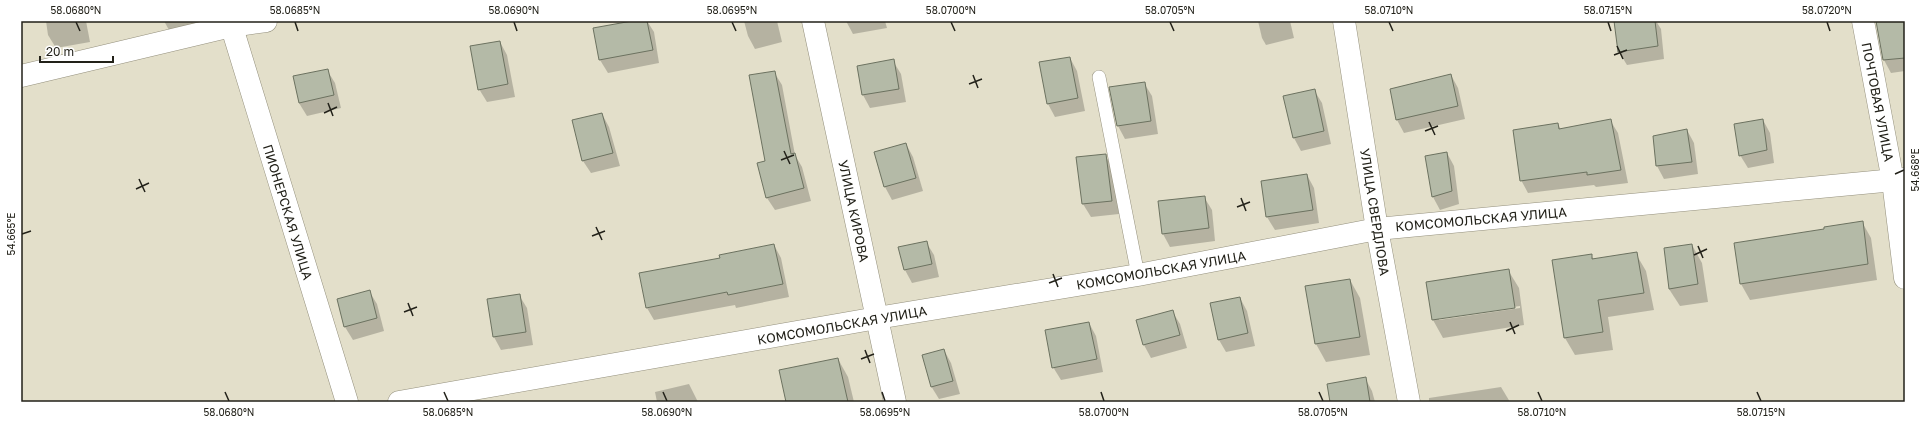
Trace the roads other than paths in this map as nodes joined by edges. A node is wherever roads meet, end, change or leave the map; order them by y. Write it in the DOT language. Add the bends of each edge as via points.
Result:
graph roads {
  1 [pos="266,21"];
  2 [pos="813,21"];
  3 [pos="1344,21"];
  4 [pos="1863,21"];
  5 [pos="231,23"];
  6 [pos="21,76"];
  7 [pos="1099,77"];
  8 [pos="1899,180"];
  9 [pos="1377,229"];
  10 [pos="1138,275"];
  11 [pos="1905,278"];
  12 [pos="878,318"];
  13 [pos="347,402"];
  14 [pos="399,402"];
  15 [pos="895,402"];
  16 [pos="1409,402"];
  1 -- 5 [label="street"];
  2 -- 12 [label="street, УЛИЦА КИРОВА"];
  3 -- 9 [label="street, УЛИЦА СВЕРДЛОВА"];
  4 -- 8 [label="street, ПОЧТОВАЯ УЛИЦА"];
  5 -- 6 [label="street"];
  5 -- 13 [label="street, ПИОНЕРСКАЯ УЛИЦА"];
  7 -- 10 [label="lane"];
  8 -- 9 [label="street, КОМСОМОЛЬСКАЯ УЛИЦА"];
  8 -- 11 [label="street, ПОЧТОВАЯ УЛИЦА"];
  9 -- 10 [label="street, КОМСОМОЛЬСКАЯ УЛИЦА"];
  9 -- 16 [label="street, УЛИЦА СВЕРДЛОВА"];
  10 -- 12 [label="street, КОМСОМОЛЬСКАЯ УЛИЦА"];
  12 -- 14 [label="street, КОМСОМОЛЬСКАЯ УЛИЦА"];
  12 -- 15 [label="street, УЛИЦА КИРОВА"];
}
